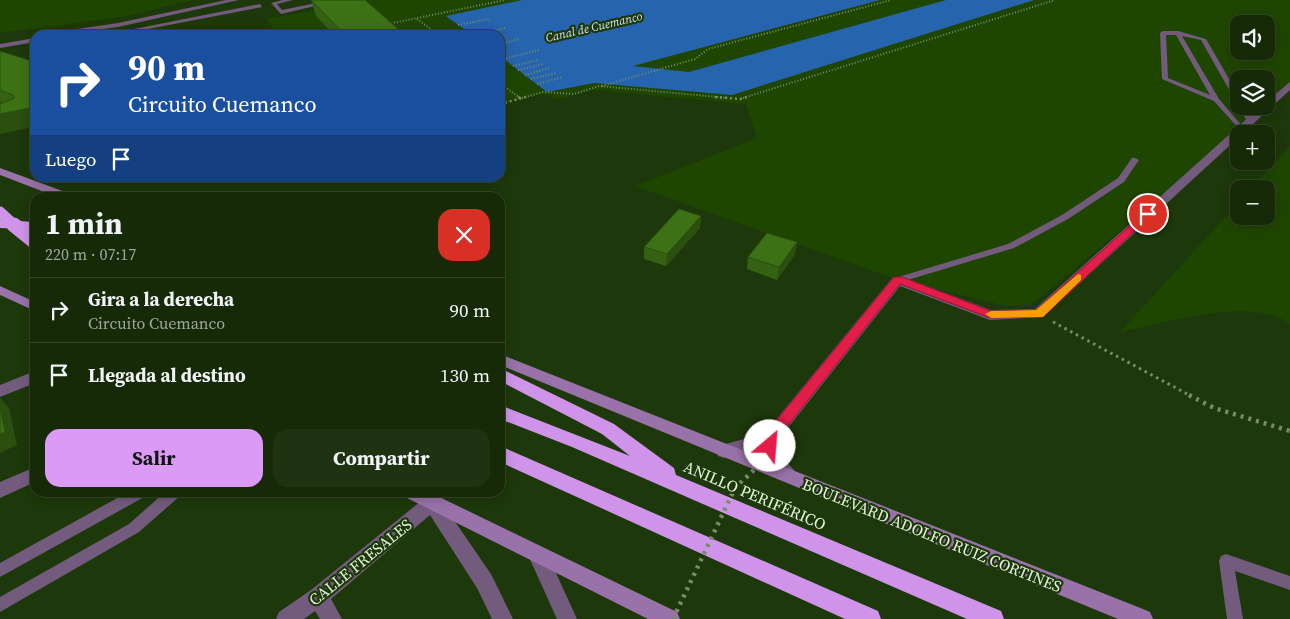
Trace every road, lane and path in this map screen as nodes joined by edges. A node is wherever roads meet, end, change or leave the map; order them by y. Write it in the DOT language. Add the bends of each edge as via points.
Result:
graph roads {
  1 [pos="206,0"];
  2 [pos="236,0"];
  3 [pos="291,0"];
  4 [pos="305,0"];
  5 [pos="338,0"];
  6 [pos="505,0"];
  7 [pos="891,0"];
  8 [pos="1055,0"];
  9 [pos="260,6"];
  10 [pos="311,6"];
  11 [pos="417,18"];
  12 [pos="489,19"];
  13 [pos="388,24"];
  14 [pos="458,25"];
  15 [pos="99,27"];
  16 [pos="506,28"];
  17 [pos="77,30"];
  18 [pos="86,30"];
  19 [pos="133,30"];
  20 [pos="432,30"];
  21 [pos="497,30"];
  22 [pos="1178,33"];
  23 [pos="30,37"];
  24 [pos="519,39"];
  25 [pos="0,40"];
  26 [pos="30,41"];
  27 [pos="505,43"];
  28 [pos="0,46"];
  29 [pos="539,50"];
  30 [pos="505,58"];
  31 [pos="538,60"];
  32 [pos="543,64"];
  33 [pos="513,66"];
  34 [pos="550,68"];
  35 [pos="518,70"];
  36 [pos="557,73"];
  37 [pos="524,75"];
  38 [pos="563,78"];
  39 [pos="530,79"];
  40 [pos="537,84"];
  41 [pos="1290,85"];
  42 [pos="599,86"];
  43 [pos="505,87"];
  44 [pos="1230,87"];
  45 [pos="520,98"];
  46 [pos="1216,100"];
  47 [pos="505,102"];
  48 [pos="1243,115"];
  49 [pos="1246,125"];
  50 [pos="1230,140"];
  51 [pos="1135,160"];
  52 [pos="0,171"];
  53 [pos="56,192"];
  54 [pos="0,212"];
  55 [pos="0,224"];
  56 [pos="30,226"];
  57 [pos="30,239"];
  58 [pos="898,280"];
  59 [pos="0,290"];
  60 [pos="30,305"];
  61 [pos="1038,314"];
  62 [pos="505,361"];
  63 [pos="505,377"];
  64 [pos="30,379"];
  65 [pos="0,392"];
  66 [pos="505,414"];
  67 [pos="776,431"];
  68 [pos="1290,431"];
  69 [pos="775,450"];
  70 [pos="724,451"];
  71 [pos="505,456"];
  72 [pos="30,476"];
  73 [pos="792,478"];
  74 [pos="686,488"];
  75 [pos="0,490"];
  76 [pos="132,497"];
  77 [pos="169,497"];
  78 [pos="421,497"];
  79 [pos="432,503"];
  80 [pos="538,555"];
  81 [pos="0,570"];
  82 [pos="1290,583"];
  83 [pos="318,597"];
  84 [pos="0,605"];
  85 [pos="286,619"];
  86 [pos="332,619"];
  87 [pos="503,619"];
  88 [pos="567,619"];
  89 [pos="672,619"];
  90 [pos="870,619"];
  91 [pos="993,619"];
  92 [pos="1142,619"];
  93 [pos="1235,619"];
  1 -- 15 [label="street"];
  2 -- 15 [label="street"];
  3 -- 10 [label="lane" via="274,3 281,12"];
  4 -- 10 [label="lane"];
  5 -- 10 [label="lane"];
  6 -- 11 [label="path"];
  7 -- 42 [label="path" via="708,50 695,59"];
  8 -- 42 [label="path" via="740,99"];
  9 -- 19 [label="lane"];
  11 -- 13 [label="path"];
  11 -- 20 [label="path"];
  12 -- 14 [label="path"];
  15 -- 17 [label="street"];
  15 -- 18 [label="street"];
  16 -- 21 [label="path"];
  22 -- 44 [label="lane" via="1202,39"];
  22 -- 46 [label="lane"];
  22 -- 46 [label="lane" via="1163,34 1164,79"];
  23 -- 25 [label="street"];
  24 -- 27 [label="path"];
  26 -- 28 [label="street"];
  29 -- 30 [label="path"];
  31 -- 33 [label="path"];
  32 -- 35 [label="path"];
  34 -- 37 [label="path"];
  36 -- 39 [label="path"];
  38 -- 40 [label="path"];
  41 -- 49 [label="street"];
  42 -- 45 [label="path" via="574,94 543,92"];
  43 -- 45 [label="path"];
  45 -- 47 [label="path"];
  46 -- 49 [label="lane"];
  48 -- 49 [label="lane"];
  50 -- 61 [label="street"];
  51 -- 58 [label="lane" via="1121,180 1065,217 1011,246"];
  52 -- 53 [label="main road"];
  54 -- 57 [label="highway, bridge"];
  55 -- 56 [label="highway"];
  58 -- 61 [label="street" via="990,314"];
  58 -- 67 [label="street"];
  59 -- 60 [label="main road"];
  61 -- 68 [label="path" via="1214,408"];
  62 -- 70 [label="main road, BOULEVARD ADOLFO RUIZ CORTINES"];
  63 -- 74 [label="highway" via="608,429"];
  64 -- 65 [label="street"];
  66 -- 74 [label="highway, ANILLO PERIFÉRICO"];
  67 -- 70 [label="street" via="752,444"];
  67 -- 73 [label="street" via="771,454 775,463"];
  69 -- 89 [label="path, bridge" via="735,488"];
  70 -- 73 [label="main road, BOULEVARD ADOLFO RUIZ CORTINES"];
  71 -- 90 [label="highway"];
  72 -- 75 [label="street"];
  73 -- 92 [label="main road, BOULEVARD ADOLFO RUIZ CORTINES"];
  74 -- 91 [label="highway, ANILLO PERIFÉRICO"];
  76 -- 81 [label="lane"];
  77 -- 84 [label="lane" via="134,528"];
  78 -- 79 [label="main road"];
  79 -- 80 [label="main road"];
  79 -- 83 [label="street, CALLE FRESALES"];
  79 -- 87 [label="street" via="484,581"];
  80 -- 88 [label="street"];
  80 -- 89 [label="main road"];
  82 -- 93 [label="lane" via="1226,562"];
  83 -- 85 [label="street, CALLE FRESALES"];
  83 -- 86 [label="street"];
}
